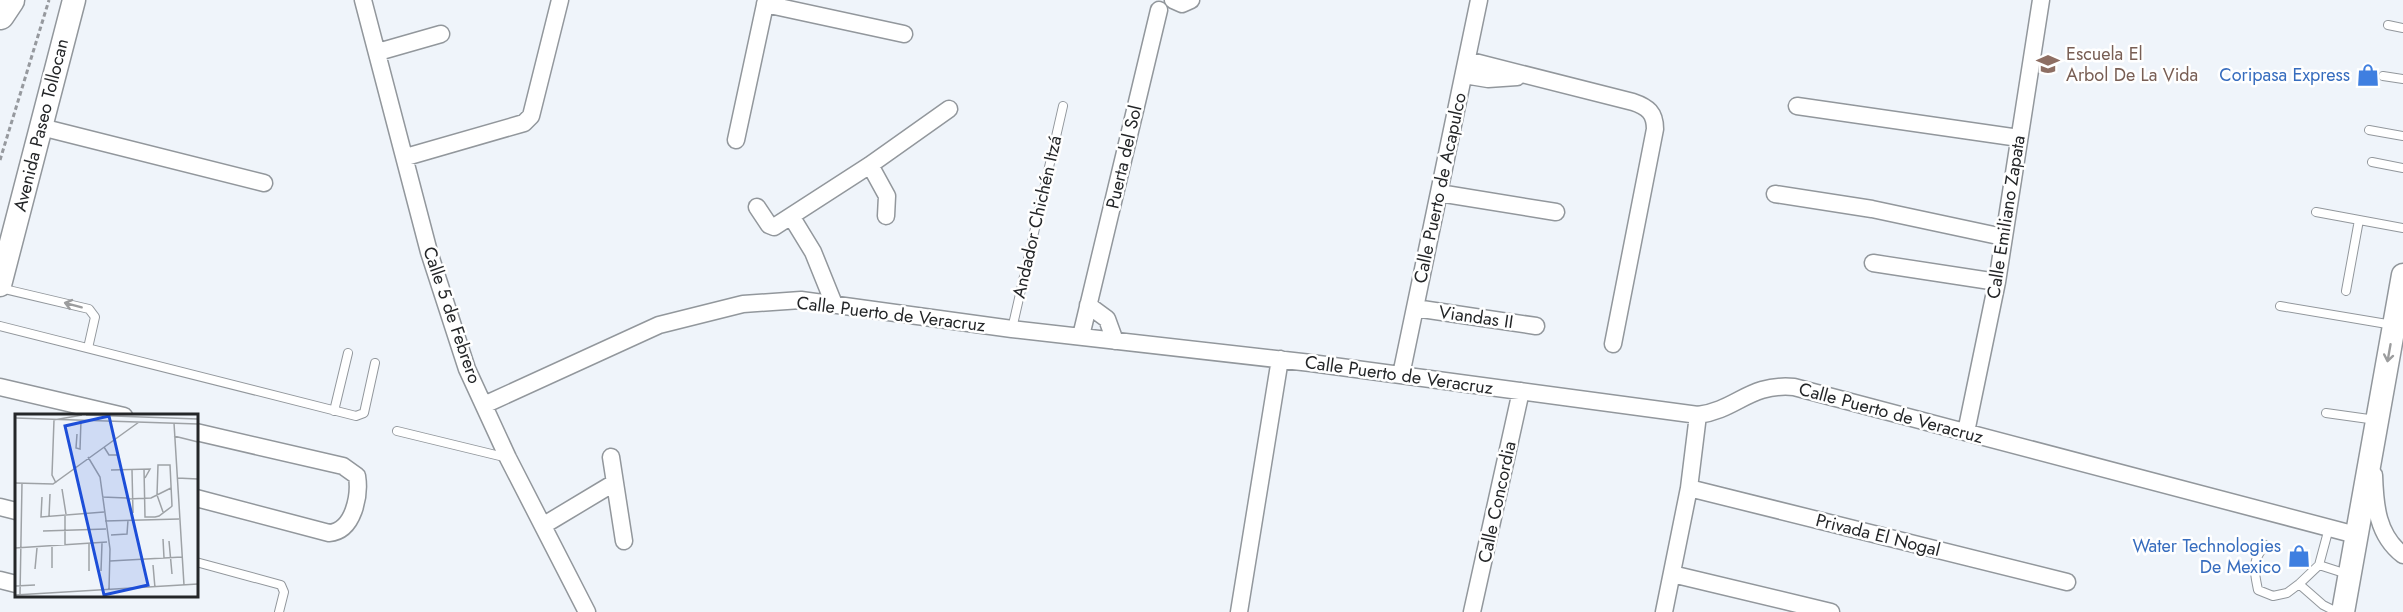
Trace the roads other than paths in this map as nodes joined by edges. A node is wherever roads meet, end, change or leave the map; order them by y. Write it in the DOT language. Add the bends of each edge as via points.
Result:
graph roads {
  1 [pos="10,0"];
  2 [pos="74,0"];
  3 [pos="363,0"];
  4 [pos="560,0"];
  5 [pos="1191,0"];
  6 [pos="1479,0"];
  7 [pos="2041,0"];
  8 [pos="766,2"];
  9 [pos="1166,5"];
  10 [pos="0,15"];
  11 [pos="2388,25"];
  12 [pos="2403,28"];
  13 [pos="441,34"];
  14 [pos="904,34"];
  15 [pos="378,52"];
  16 [pos="1465,68"];
  17 [pos="2383,76"];
  18 [pos="2403,79"];
  19 [pos="1063,106"];
  20 [pos="1797,106"];
  21 [pos="949,109"];
  22 [pos="41,127"];
  23 [pos="2369,130"];
  24 [pos="2403,136"];
  25 [pos="2019,138"];
  26 [pos="736,140"];
  27 [pos="406,158"];
  28 [pos="2372,162"];
  29 [pos="870,165"];
  30 [pos="2403,168"];
  31 [pos="264,183"];
  32 [pos="1439,193"];
  33 [pos="1775,194"];
  34 [pos="757,207"];
  35 [pos="1556,212"];
  36 [pos="2316,212"];
  37 [pos="791,216"];
  38 [pos="886,216"];
  39 [pos="2359,220"];
  40 [pos="2403,228"];
  41 [pos="2003,237"];
  42 [pos="1873,263"];
  43 [pos="2403,275"];
  44 [pos="1996,282"];
  45 [pos="0,286"];
  46 [pos="2346,291"];
  47 [pos="834,304"];
  48 [pos="1088,305"];
  49 [pos="2280,306"];
  50 [pos="1415,308"];
  51 [pos="2394,325"];
  52 [pos="0,326"];
  53 [pos="1536,326"];
  54 [pos="1012,329"];
  55 [pos="1081,336"];
  56 [pos="1115,341"];
  57 [pos="1613,344"];
  58 [pos="88,348"];
  59 [pos="348,353"];
  60 [pos="1280,359"];
  61 [pos="375,363"];
  62 [pos="1401,375"];
  63 [pos="0,387"];
  64 [pos="1521,391"];
  65 [pos="484,405"];
  66 [pos="334,411"];
  67 [pos="2326,413"];
  68 [pos="115,414"];
  69 [pos="1698,415"];
  70 [pos="2377,420"];
  71 [pos="397,431"];
  72 [pos="198,432"];
  73 [pos="1966,432"];
  74 [pos="2372,444"];
  75 [pos="611,457"];
  76 [pos="508,458"];
  77 [pos="614,483"];
  78 [pos="1689,488"];
  79 [pos="198,499"];
  80 [pos="0,507"];
  81 [pos="15,511"];
  82 [pos="544,525"];
  83 [pos="2329,528"];
  84 [pos="2356,535"];
  85 [pos="624,541"];
  86 [pos="2265,545"];
  87 [pos="2403,555"];
  88 [pos="198,563"];
  89 [pos="2319,565"];
  90 [pos="1672,574"];
  91 [pos="2350,575"];
  92 [pos="0,580"];
  93 [pos="2067,582"];
  94 [pos="15,584"];
  95 [pos="2299,584"];
  96 [pos="279,612"];
  97 [pos="587,612"];
  98 [pos="1239,612"];
  99 [pos="1472,612"];
  100 [pos="1664,612"];
  101 [pos="1831,612"];
  102 [pos="2337,612"];
  103 [pos="2343,612"];
  1 -- 10 [label="highway"];
  2 -- 22 [label="main road, Avenida Paseo Tollocan"];
  3 -- 15 [label="street, Calle 5 de Febrero"];
  4 -- 27 [label="street" via="531,116 524,123"];
  5 -- 9 [label="street"];
  6 -- 16 [label="street, Calle Puerto de Acapulco"];
  7 -- 25 [label="street, Calle Emiliano Zapata"];
  8 -- 14 [label="street"];
  8 -- 26 [label="street"];
  9 -- 48 [label="street, Puerta del Sol"];
  11 -- 12 [label="lane"];
  13 -- 15 [label="street"];
  15 -- 27 [label="street, Calle 5 de Febrero"];
  16 -- 32 [label="street, Calle Puerto de Acapulco"];
  16 -- 57 [label="street" via="1489,64 1633,102 1653,113 1655,129"];
  17 -- 18 [label="lane"];
  19 -- 54 [label="lane, Andador Chichén Itzá"];
  20 -- 25 [label="street"];
  21 -- 29 [label="street"];
  22 -- 31 [label="street"];
  22 -- 45 [label="main road, Avenida Paseo Tollocan"];
  23 -- 24 [label="lane"];
  25 -- 41 [label="street, Calle Emiliano Zapata"];
  27 -- 65 [label="street, Calle 5 de Febrero" via="454,333"];
  28 -- 30 [label="lane"];
  29 -- 37 [label="street"];
  29 -- 38 [label="street" via="887,196"];
  32 -- 35 [label="street"];
  32 -- 50 [label="street, Calle Puerto de Acapulco"];
  33 -- 41 [label="street" via="1872,209"];
  34 -- 37 [label="street" via="774,227"];
  36 -- 39 [label="lane"];
  37 -- 47 [label="street" via="810,245"];
  39 -- 40 [label="lane"];
  39 -- 46 [label="lane"];
  41 -- 44 [label="street, Calle Emiliano Zapata"];
  42 -- 44 [label="street"];
  43 -- 51 [label="main road"];
  44 -- 73 [label="street, Calle Emiliano Zapata"];
  58 -- 45 [label="lane, one-way" via="95,317 89,309"];
  47 -- 54 [label="street, Calle Puerto de Veracruz"];
  47 -- 65 [label="street, Calle Puerto de Veracruz" via="801,300 763,302 688,316 659,325"];
  48 -- 55 [label="street, Puerta del Sol"];
  48 -- 56 [label="street" via="1107,319"];
  49 -- 51 [label="lane"];
  50 -- 53 [label="street, Viandas II"];
  50 -- 62 [label="street, Calle Puerto de Acapulco"];
  51 -- 70 [label="main road, one-way"];
  52 -- 58 [label="lane"];
  54 -- 55 [label="street, Calle Puerto de Veracruz"];
  55 -- 56 [label="street, Calle Puerto de Veracruz"];
  56 -- 60 [label="street, Calle Puerto de Veracruz"];
  58 -- 66 [label="lane"];
  59 -- 66 [label="lane"];
  60 -- 62 [label="street, Calle Puerto de Veracruz"];
  60 -- 98 [label="street, Calle Puerto de Veracruz"];
  61 -- 66 [label="lane" via="364,413 356,416"];
  62 -- 64 [label="street, Calle Puerto de Veracruz"];
  63 -- 68 [label="street"];
  64 -- 69 [label="street, Calle Puerto de Veracruz"];
  64 -- 99 [label="street, Calle Concordia"];
  65 -- 76 [label="street, Calle 5 de Febrero"];
  67 -- 70 [label="lane"];
  69 -- 73 [label="street, Calle Puerto de Veracruz" via="1718,411 1764,388 1782,386"];
  69 -- 78 [label="street"];
  70 -- 74 [label="main road"];
  71 -- 76 [label="lane"];
  72 -- 79 [label="street" via="343,466 357,476 358,485 349,522 329,533"];
  73 -- 83 [label="street, Calle Puerto de Veracruz"];
  74 -- 84 [label="main road"];
  74 -- 87 [label="street" via="2376,509 2386,539"];
  75 -- 77 [label="street"];
  76 -- 82 [label="street, Calle 5 de Febrero"];
  77 -- 82 [label="street"];
  77 -- 85 [label="street"];
  78 -- 90 [label="street"];
  78 -- 93 [label="street, Privada El Nogal"];
  80 -- 81 [label="street"];
  82 -- 97 [label="street, Calle 5 de Febrero"];
  83 -- 84 [label="street, Calle Puerto de Veracruz"];
  83 -- 89 [label="lane"];
  84 -- 91 [label="main road"];
  86 -- 95 [label="lane" via="2256,556 2254,568 2258,590 2273,596 2287,593"];
  88 -- 96 [label="lane" via="281,585 284,592"];
  89 -- 91 [label="lane"];
  89 -- 95 [label="lane"];
  90 -- 100 [label="street"];
  90 -- 101 [label="street"];
  91 -- 103 [label="main road"];
  92 -- 94 [label="street"];
  95 -- 102 [label="lane"];
}
